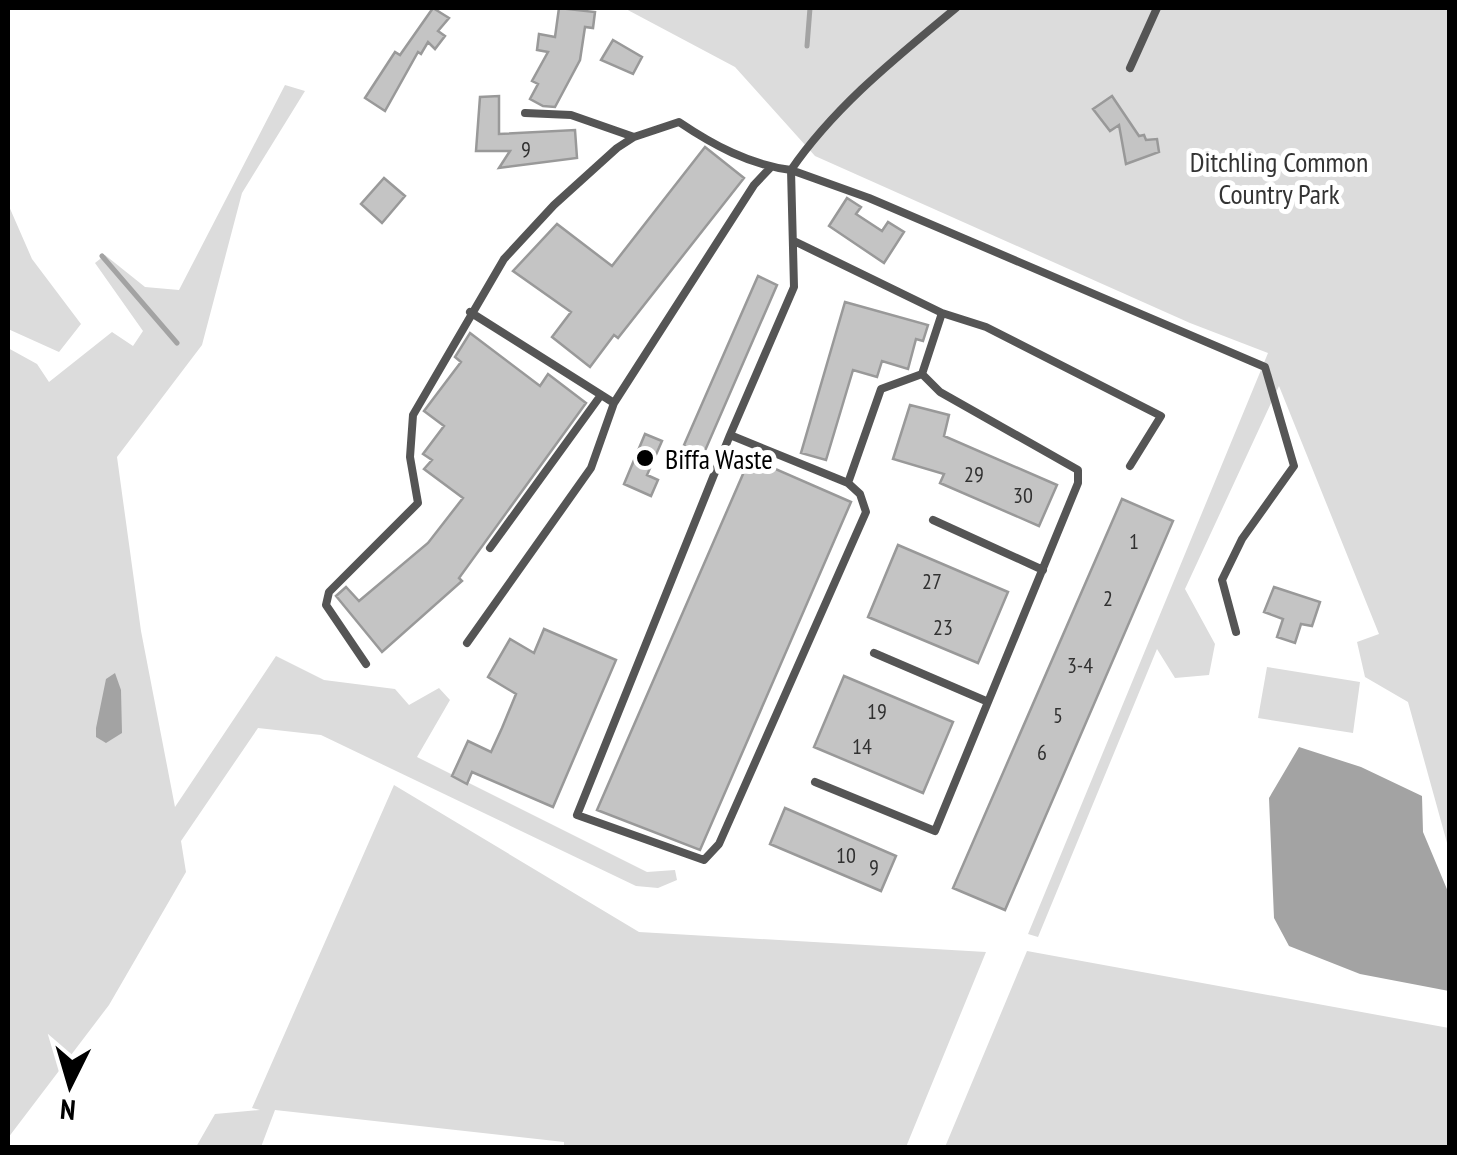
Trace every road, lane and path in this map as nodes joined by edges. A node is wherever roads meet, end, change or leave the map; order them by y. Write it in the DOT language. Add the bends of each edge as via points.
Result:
graph roads {
  1 [pos="956,8"];
  2 [pos="1157,8"];
  3 [pos="1130,68"];
  4 [pos="525,113"];
  5 [pos="634,137"];
  6 [pos="771,167"];
  7 [pos="791,170"];
  8 [pos="794,241"];
  9 [pos="470,312"];
  10 [pos="942,313"];
  11 [pos="922,374"];
  12 [pos="601,394"];
  13 [pos="614,403"];
  14 [pos="730,435"];
  15 [pos="1130,466"];
  16 [pos="848,483"];
  17 [pos="933,520"];
  18 [pos="490,548"];
  19 [pos="1042,570"];
  20 [pos="1236,632"];
  21 [pos="467,643"];
  22 [pos="874,653"];
  23 [pos="366,664"];
  24 [pos="986,701"];
  25 [pos="815,782"];
  1 -- 7 [label="lane" via="875,76"];
  2 -- 3 [label="lane"];
  4 -- 5 [label="lane" via="570,114"];
  5 -- 6 [label="lane" via="679,122 712,144"];
  5 -- 9 [label="lane" via="554,205 504,259"];
  6 -- 7 [label="lane"];
  6 -- 13 [label="lane"];
  7 -- 8 [label="lane"];
  7 -- 20 [label="lane" via="1265,366 1294,466 1242,538 1222,580"];
  8 -- 10 [label="lane"];
  8 -- 14 [label="lane" via="794,287"];
  9 -- 12 [label="lane"];
  9 -- 23 [label="lane" via="413,415 410,457 418,503 329,592 326,604"];
  10 -- 11 [label="lane"];
  10 -- 15 [label="lane" via="986,327 1162,416"];
  11 -- 16 [label="lane" via="881,389"];
  11 -- 19 [label="lane" via="940,392 1078,470"];
  12 -- 13 [label="lane"];
  12 -- 18 [label="lane"];
  13 -- 21 [label="lane" via="591,468"];
  14 -- 16 [label="lane"];
  14 -- 16 [label="lane" via="577,815 704,860 718,844 866,512"];
  17 -- 19 [label="lane"];
  19 -- 24 [label="lane"];
  22 -- 24 [label="lane"];
  24 -- 25 [label="lane" via="935,831"];
}
